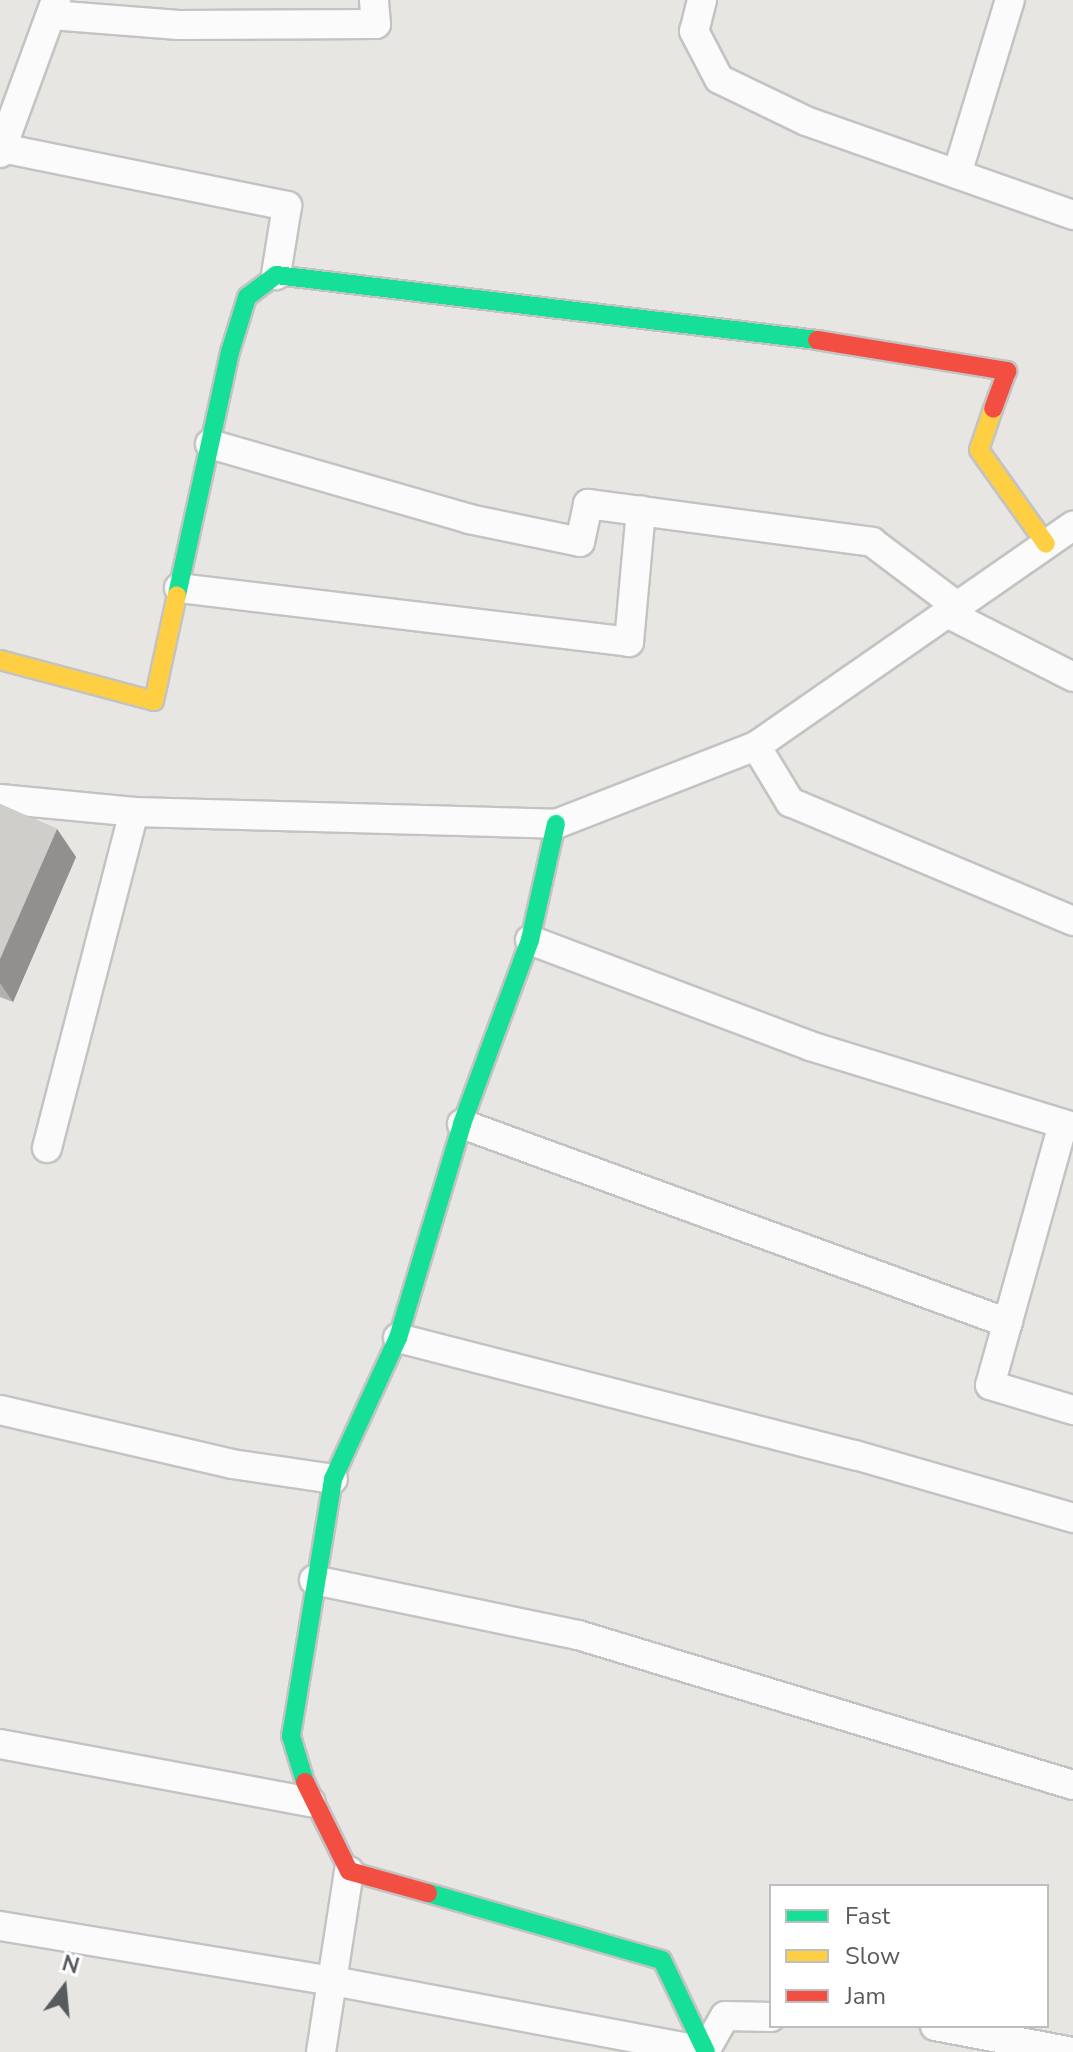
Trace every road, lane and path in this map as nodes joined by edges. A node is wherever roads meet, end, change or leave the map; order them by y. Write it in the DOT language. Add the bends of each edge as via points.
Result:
graph roads {
  1 [pos="374,0"];
  2 [pos="702,0"];
  3 [pos="1010,0"];
  4 [pos="54,8"];
  5 [pos="9,101"];
  6 [pos="1,150"];
  7 [pos="957,174"];
  8 [pos="1073,215"];
  9 [pos="276,275"];
  10 [pos="210,444"];
  11 [pos="641,511"];
  12 [pos="1062,537"];
  13 [pos="179,588"];
  14 [pos="952,610"];
  15 [pos="0,660"];
  16 [pos="1073,677"];
  17 [pos="756,746"];
  18 [pos="0,799"];
  19 [pos="134,812"];
  20 [pos="556,824"];
  21 [pos="1073,921"];
  22 [pos="530,940"];
  23 [pos="462,1124"];
  24 [pos="1068,1125"];
  25 [pos="47,1148"];
  26 [pos="1008,1323"];
  27 [pos="398,1338"];
  28 [pos="0,1410"];
  29 [pos="1073,1410"];
  30 [pos="333,1479"];
  31 [pos="1073,1518"];
  32 [pos="314,1580"];
  33 [pos="0,1744"];
  34 [pos="1073,1785"];
  35 [pos="311,1802"];
  36 [pos="349,1871"];
  37 [pos="0,1926"];
  38 [pos="333,1981"];
  39 [pos="769,2017"];
  40 [pos="946,2028"];
  41 [pos="321,2052"];
  42 [pos="705,2052"];
  43 [pos="1072,2052"];
  1 -- 4 [label="street" via="376,24 179,25"];
  2 -- 7 [label="street" via="694,31 719,79 806,121"];
  3 -- 7 [label="street"];
  4 -- 5 [label="street"];
  5 -- 6 [label="street"];
  6 -- 9 [label="street" via="287,206"];
  7 -- 8 [label="street"];
  9 -- 10 [label="street" via="247,297"];
  9 -- 12 [label="street" via="900,350 1007,371 979,450"];
  10 -- 11 [label="street" via="469,519 580,542 588,504"];
  10 -- 13 [label="street"];
  11 -- 13 [label="street" via="629,642"];
  11 -- 14 [label="street" via="872,542"];
  12 -- 14 [label="street"];
  13 -- 15 [label="street" via="154,701"];
  14 -- 16 [label="street"];
  14 -- 17 [label="street"];
  17 -- 20 [label="street"];
  17 -- 21 [label="street" via="790,802"];
  18 -- 19 [label="street"];
  19 -- 20 [label="street"];
  19 -- 25 [label="street"];
  20 -- 22 [label="street"];
  22 -- 23 [label="street"];
  22 -- 24 [label="street" via="810,1046"];
  23 -- 26 [label="street"];
  23 -- 27 [label="street"];
  24 -- 26 [label="street"];
  26 -- 29 [label="street" via="990,1385"];
  27 -- 30 [label="street"];
  27 -- 31 [label="street" via="855,1455"];
  28 -- 30 [label="street" via="232,1464"];
  30 -- 32 [label="street"];
  32 -- 34 [label="street" via="578,1635"];
  32 -- 35 [label="street" via="291,1736"];
  33 -- 35 [label="street"];
  35 -- 36 [label="street"];
  36 -- 38 [label="street"];
  36 -- 42 [label="street" via="662,1960"];
  37 -- 38 [label="street"];
  38 -- 41 [label="street"];
  38 -- 42 [label="street"];
  39 -- 42 [label="street" via="725,2016"];
  40 -- 43 [label="street"];
}
